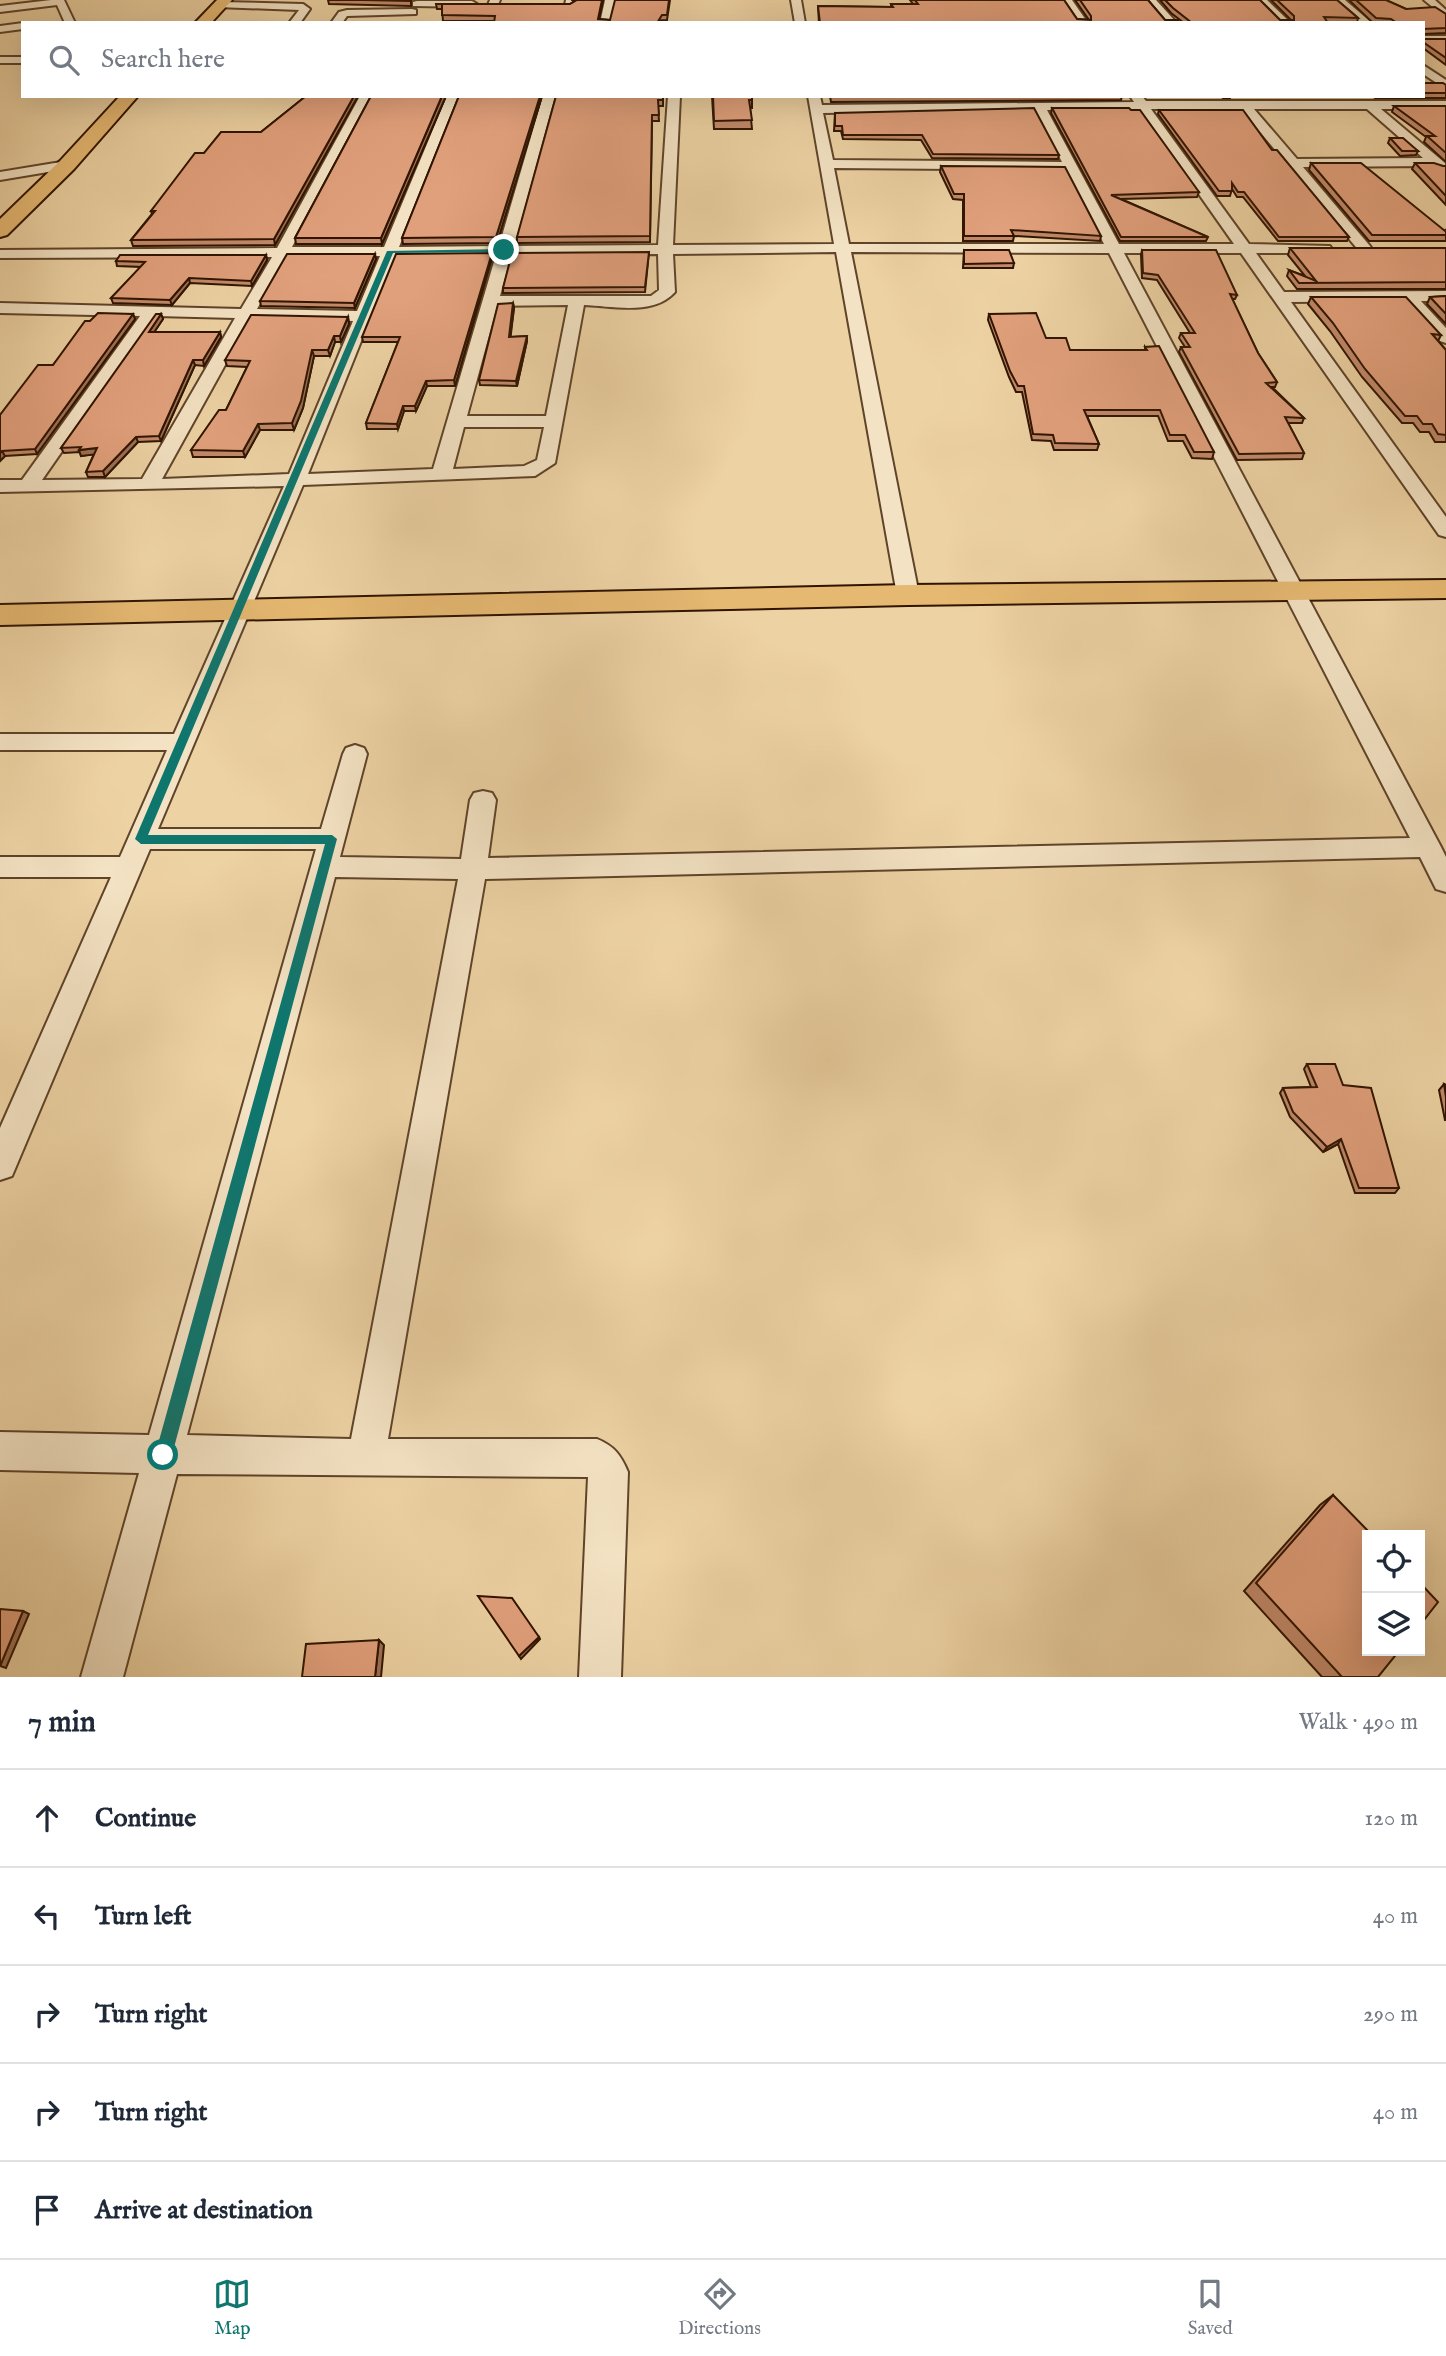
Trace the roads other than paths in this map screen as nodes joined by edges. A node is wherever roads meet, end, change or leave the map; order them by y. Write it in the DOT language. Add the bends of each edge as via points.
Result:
graph roads {
  1 [pos="610,0"];
  2 [pos="796,0"];
  3 [pos="1067,0"];
  4 [pos="1151,0"];
  5 [pos="1261,0"];
  6 [pos="1339,0"];
  7 [pos="1429,0"];
  8 [pos="59,1"];
  9 [pos="571,2"];
  10 [pos="223,3"];
  11 [pos="498,3"];
  12 [pos="557,4"];
  13 [pos="416,5"];
  14 [pos="0,9"];
  15 [pos="1446,15"];
  16 [pos="65,21"];
  17 [pos="204,21"];
  18 [pos="296,21"];
  19 [pos="337,21"];
  20 [pos="407,21"];
  21 [pos="486,21"];
  22 [pos="566,21"];
  23 [pos="605,21"];
  24 [pos="800,21"];
  25 [pos="1082,21"];
  26 [pos="1170,21"];
  27 [pos="1284,21"];
  28 [pos="1365,21"];
  29 [pos="21,26"];
  30 [pos="0,29"];
  31 [pos="1425,39"];
  32 [pos="1446,39"];
  33 [pos="0,51"];
  34 [pos="0,60"];
  35 [pos="21,60"];
  36 [pos="1446,67"];
  37 [pos="1425,68"];
  38 [pos="1425,70"];
  39 [pos="1446,86"];
  40 [pos="128,98"];
  41 [pos="365,98"];
  42 [pos="452,98"];
  43 [pos="548,98"];
  44 [pos="674,98"];
  45 [pos="1139,100"];
  46 [pos="815,103"];
  47 [pos="1244,104"];
  48 [pos="1370,105"];
  49 [pos="1446,105"];
  50 [pos="1039,106"];
  51 [pos="1293,163"];
  52 [pos="827,164"];
  53 [pos="67,165"];
  54 [pos="1070,166"];
  55 [pos="1441,166"];
  56 [pos="0,176"];
  57 [pos="0,230"];
  58 [pos="842,248"];
  59 [pos="665,249"];
  60 [pos="1114,249"];
  61 [pos="1245,249"];
  62 [pos="504,250"];
  63 [pos="283,251"];
  64 [pos="391,251"];
  65 [pos="0,254"];
  66 [pos="1408,296"];
  67 [pos="1446,296"];
  68 [pos="1279,297"];
  69 [pos="577,300"];
  70 [pos="492,302"];
  71 [pos="0,308"];
  72 [pos="152,311"];
  73 [pos="246,314"];
  74 [pos="363,316"];
  75 [pos="1446,338"];
  76 [pos="456,421"];
  77 [pos="555,422"];
  78 [pos="442,473"];
  79 [pos="296,480"];
  80 [pos="149,485"];
  81 [pos="0,486"];
  82 [pos="28,486"];
  83 [pos="1446,531"];
  84 [pos="1446,589"];
  85 [pos="1294,592"];
  86 [pos="908,595"];
  87 [pos="239,611"];
  88 [pos="0,615"];
  89 [pos="183,742"];
  90 [pos="0,743"];
  91 [pos="355,754"];
  92 [pos="483,800"];
  93 [pos="141,839"];
  94 [pos="1428,847"];
  95 [pos="328,853"];
  96 [pos="0,867"];
  97 [pos="129,867"];
  98 [pos="473,869"];
  99 [pos="1446,882"];
  100 [pos="11,1113"];
  101 [pos="0,1165"];
  102 [pos="0,1451"];
  103 [pos="163,1455"];
  104 [pos="366,1458"];
  105 [pos="102,1677"];
  106 [pos="600,1677"];
  1 -- 23 [label="street"];
  2 -- 24 [label="street"];
  3 -- 25 [label="street"];
  4 -- 26 [label="street"];
  5 -- 27 [label="street"];
  6 -- 28 [label="street"];
  7 -- 15 [label="street"];
  8 -- 14 [label="street"];
  8 -- 16 [label="street"];
  9 -- 12 [label="street"];
  9 -- 22 [label="street"];
  10 -- 17 [label="main road"];
  10 -- 18 [label="street" via="303,7"];
  11 -- 13 [label="street"];
  11 -- 21 [label="street"];
  13 -- 19 [label="street" via="347,13"];
  13 -- 20 [label="street"];
  29 -- 30 [label="street"];
  31 -- 32 [label="street"];
  33 -- 34 [label="street"];
  34 -- 35 [label="street"];
  36 -- 37 [label="street"];
  38 -- 39 [label="street"];
  40 -- 53 [label="main road"];
  41 -- 63 [label="street"];
  42 -- 64 [label="street"];
  43 -- 62 [label="street"];
  44 -- 59 [label="street"];
  45 -- 47 [label="street"];
  45 -- 50 [label="street"];
  45 -- 61 [label="street"];
  46 -- 50 [label="street"];
  46 -- 52 [label="street"];
  47 -- 48 [label="street"];
  47 -- 51 [label="street"];
  48 -- 49 [label="street"];
  48 -- 55 [label="street"];
  50 -- 54 [label="street"];
  51 -- 55 [label="street"];
  51 -- 61 [label="street" via="1372,248"];
  52 -- 54 [label="street"];
  52 -- 58 [label="street"];
  53 -- 56 [label="street"];
  53 -- 57 [label="main road"];
  54 -- 60 [label="street"];
  58 -- 59 [label="street"];
  58 -- 60 [label="street"];
  58 -- 86 [label="street"];
  59 -- 62 [label="street"];
  59 -- 69 [label="street" via="667,292 663,297 642,303"];
  60 -- 61 [label="street"];
  60 -- 85 [label="street"];
  61 -- 68 [label="street"];
  62 -- 64 [label="street"];
  62 -- 70 [label="street"];
  63 -- 64 [label="street"];
  63 -- 65 [label="street"];
  63 -- 73 [label="street"];
  64 -- 74 [label="street"];
  66 -- 67 [label="street"];
  66 -- 68 [label="street"];
  66 -- 75 [label="street"];
  68 -- 83 [label="street"];
  69 -- 70 [label="street"];
  69 -- 77 [label="street"];
  70 -- 76 [label="street"];
  71 -- 72 [label="street"];
  72 -- 73 [label="street"];
  72 -- 82 [label="street"];
  73 -- 74 [label="street"];
  73 -- 80 [label="street"];
  74 -- 79 [label="street"];
  76 -- 77 [label="street"];
  76 -- 78 [label="street"];
  77 -- 78 [label="street" via="546,463 540,467 528,472"];
  78 -- 79 [label="street"];
  79 -- 80 [label="street"];
  79 -- 87 [label="street"];
  80 -- 82 [label="street"];
  81 -- 82 [label="street"];
  84 -- 85 [label="main road"];
  85 -- 86 [label="main road"];
  85 -- 94 [label="street"];
  86 -- 87 [label="main road"];
  87 -- 88 [label="main road"];
  87 -- 89 [label="street"];
  89 -- 90 [label="street"];
  89 -- 93 [label="street"];
  91 -- 95 [label="street"];
  92 -- 98 [label="street"];
  93 -- 95 [label="street"];
  93 -- 97 [label="street"];
  94 -- 98 [label="street"];
  94 -- 99 [label="street"];
  95 -- 98 [label="street"];
  95 -- 103 [label="street"];
  96 -- 97 [label="street"];
  97 -- 100 [label="street"];
  98 -- 104 [label="street"];
  100 -- 101 [label="street"];
  102 -- 103 [label="street"];
  103 -- 104 [label="street"];
  103 -- 105 [label="street"];
  104 -- 106 [label="street" via="597,1458 604,1463 609,1472"];
}
